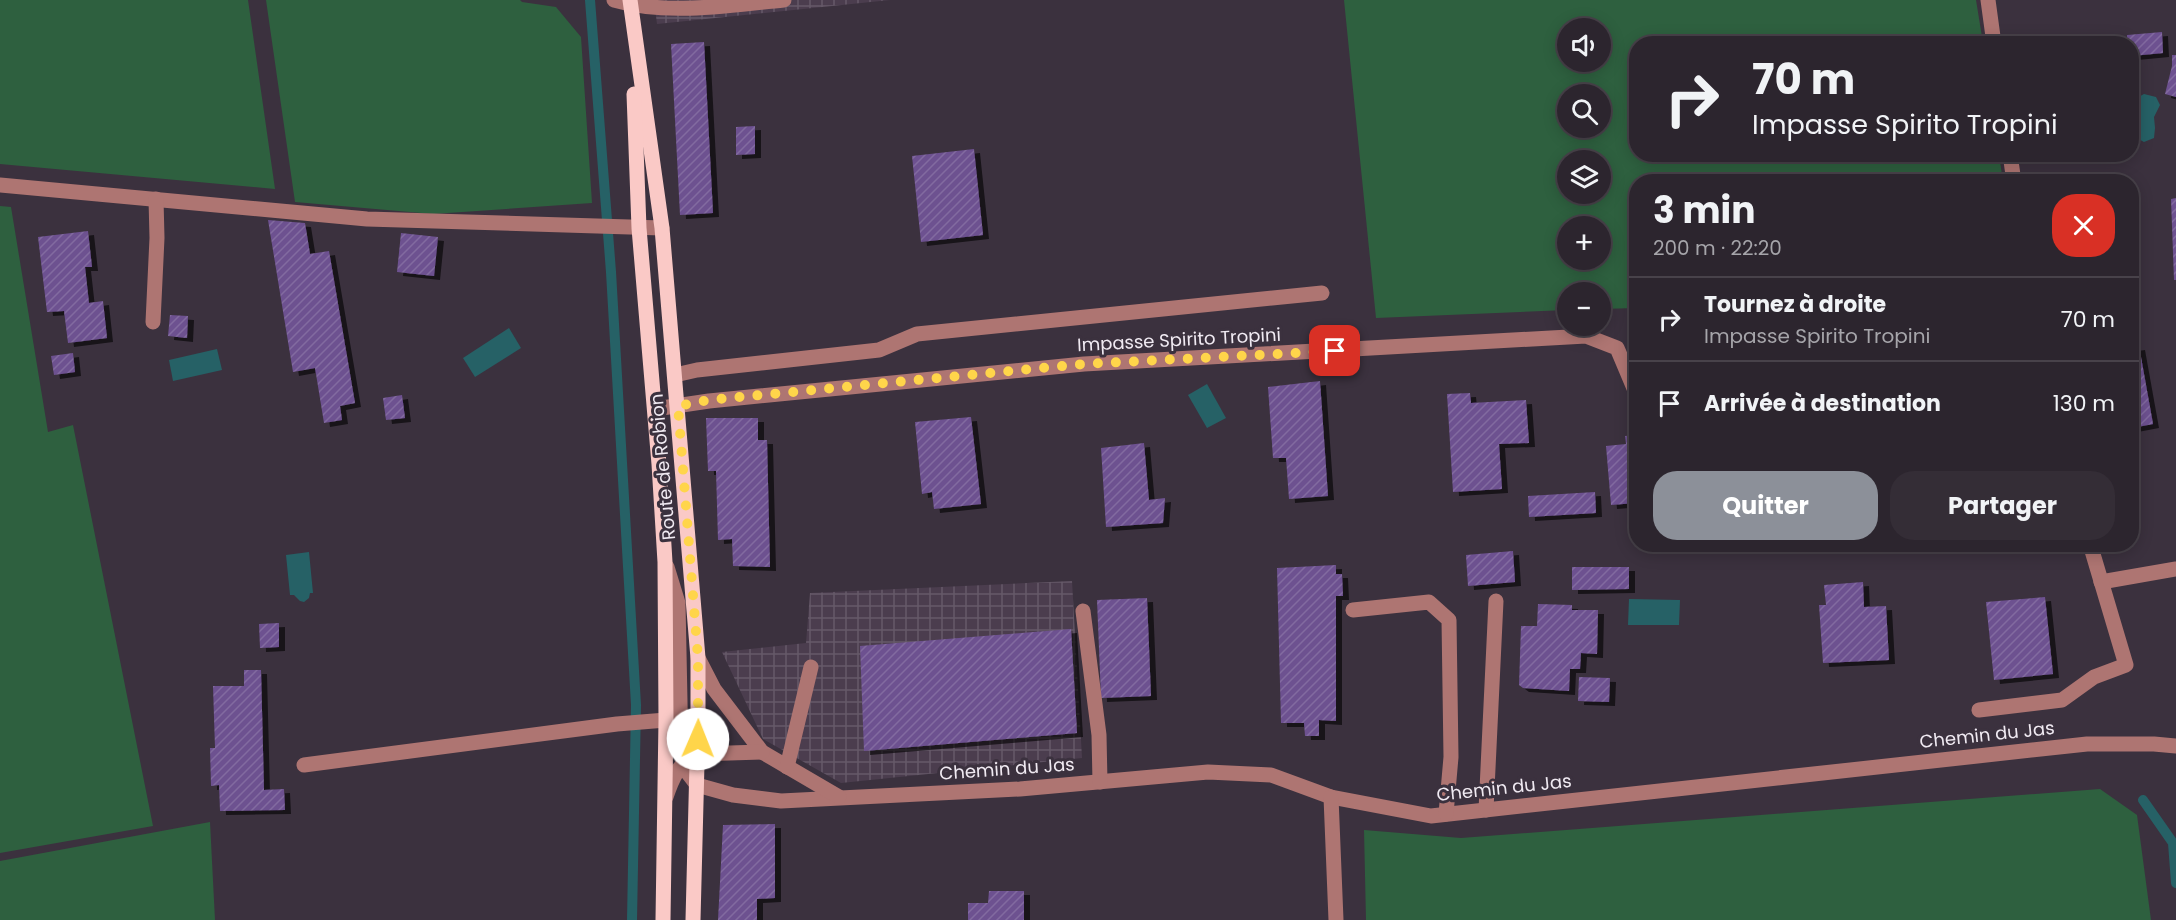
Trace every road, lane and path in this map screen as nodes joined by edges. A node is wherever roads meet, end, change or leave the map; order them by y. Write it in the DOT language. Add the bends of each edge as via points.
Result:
graph roads {
  1 [pos="614,0"];
  2 [pos="784,0"];
  3 [pos="1988,0"];
  4 [pos="631,6"];
  5 [pos="1993,36"];
  6 [pos="0,184"];
  7 [pos="156,199"];
  8 [pos="639,228"];
  9 [pos="662,228"];
  10 [pos="1322,293"];
  11 [pos="153,322"];
  12 [pos="675,375"];
  13 [pos="1629,376"];
  14 [pos="678,406"];
  15 [pos="655,409"];
  16 [pos="2092,552"];
  17 [pos="665,562"];
  18 [pos="2176,569"];
  19 [pos="2101,582"];
  20 [pos="1496,601"];
  21 [pos="1353,610"];
  22 [pos="1083,611"];
  23 [pos="698,658"];
  24 [pos="811,667"];
  25 [pos="1979,710"];
  26 [pos="666,720"];
  27 [pos="2176,746"];
  28 [pos="762,752"];
  29 [pos="697,754"];
  30 [pos="684,762"];
  31 [pos="304,765"];
  32 [pos="787,767"];
  33 [pos="1100,782"];
  34 [pos="697,785"];
  35 [pos="839,797"];
  36 [pos="1331,797"];
  37 [pos="665,802"];
  38 [pos="1486,810"];
  39 [pos="1446,814"];
  40 [pos="663,920"];
  41 [pos="693,920"];
  42 [pos="1336,920"];
  1 -- 4 [label="street"];
  2 -- 4 [label="street" via="670,9"];
  3 -- 5 [label="street"];
  4 -- 8 [label="main road, Route de Robion"];
  4 -- 9 [label="main road, Route de Robion"];
  6 -- 7 [label="street"];
  7 -- 8 [label="street" via="367,219"];
  7 -- 11 [label="street"];
  8 -- 9 [label="street"];
  8 -- 15 [label="main road, Route de Robion"];
  9 -- 12 [label="main road, Route de Robion"];
  10 -- 12 [label="street" via="917,334 879,350"];
  12 -- 14 [label="main road, Route de Robion"];
  13 -- 14 [label="street, Impasse Spirito Tropini" via="1617,348 1587,336 1084,364"];
  14 -- 15 [label="street, Impasse Spirito Tropini"];
  14 -- 23 [label="main road, Route de Robion"];
  15 -- 17 [label="main road, Route de Robion"];
  16 -- 19 [label="street"];
  17 -- 26 [label="main road, Route de Robion"];
  17 -- 30 [label="street" via="678,603"];
  18 -- 19 [label="street"];
  19 -- 25 [label="street" via="2126,666 2094,677 2062,700"];
  20 -- 38 [label="street"];
  21 -- 39 [label="street" via="1429,602 1449,620 1451,757"];
  22 -- 33 [label="street" via="1099,735"];
  23 -- 28 [label="street" via="714,689"];
  23 -- 29 [label="main road, Route de Robion"];
  24 -- 32 [label="street"];
  26 -- 31 [label="street"];
  26 -- 37 [label="main road, Route de Robion"];
  27 -- 38 [label="street, Chemin du Jas" via="2087,744"];
  28 -- 29 [label="street"];
  28 -- 32 [label="street"];
  29 -- 30 [label="street"];
  29 -- 34 [label="main road, Route de Robion"];
  30 -- 34 [label="street"];
  30 -- 37 [label="street" via="671,781"];
  32 -- 35 [label="street"];
  33 -- 35 [label="street, Chemin du Jas"];
  33 -- 36 [label="street, Chemin du Jas" via="1208,772 1271,775"];
  34 -- 35 [label="street, Chemin du Jas" via="733,795 781,801"];
  34 -- 41 [label="main road, Route de Robion"];
  36 -- 39 [label="street, Chemin du Jas" via="1431,816"];
  36 -- 42 [label="street"];
  37 -- 40 [label="main road, Route de Robion"];
  38 -- 39 [label="street, Chemin du Jas"];
}
